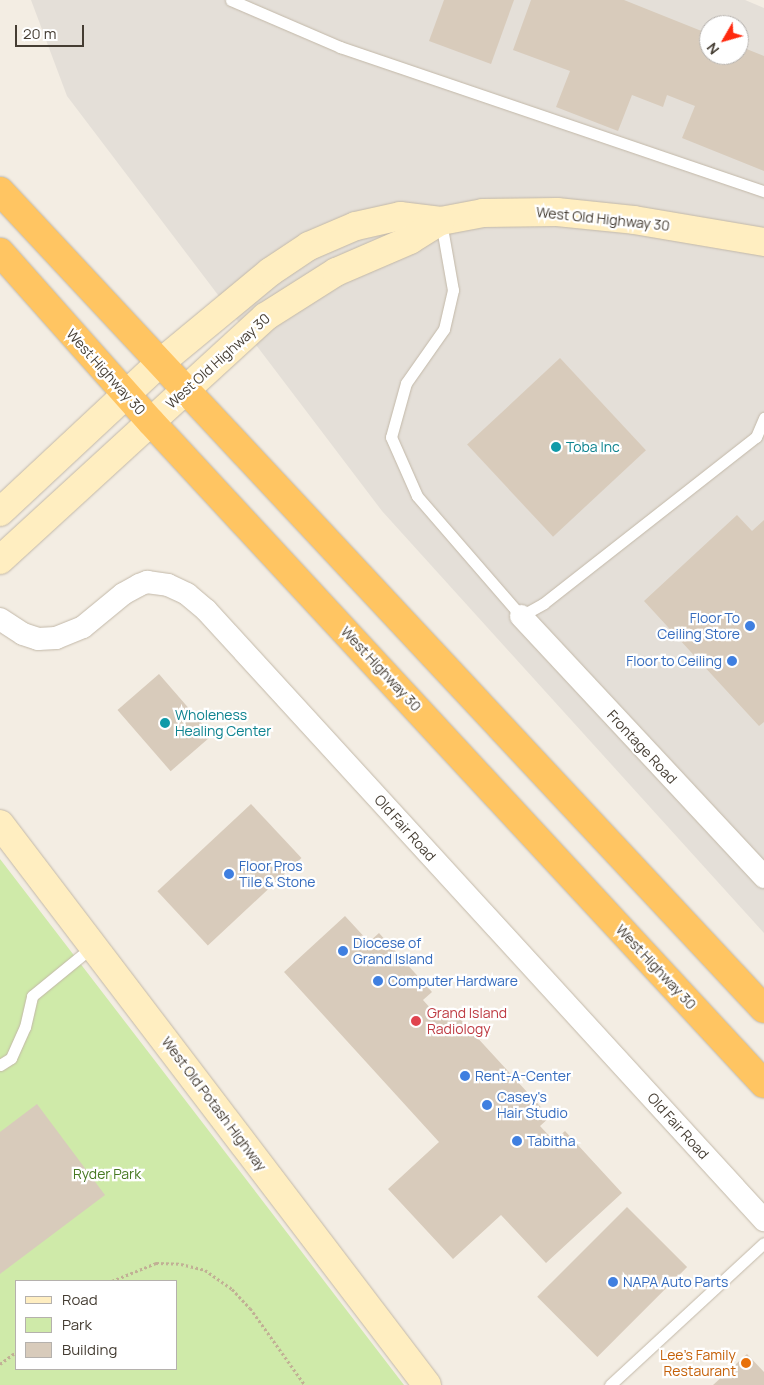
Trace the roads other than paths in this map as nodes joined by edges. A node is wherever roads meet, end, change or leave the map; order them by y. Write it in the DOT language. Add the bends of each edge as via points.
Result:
graph roads {
  1 [pos="231,0"];
  2 [pos="0,191"];
  3 [pos="764,191"];
  4 [pos="441,221"];
  5 [pos="764,242"];
  6 [pos="0,252"];
  7 [pos="160,363"];
  8 [pos="187,391"];
  9 [pos="126,394"];
  10 [pos="764,418"];
  11 [pos="151,422"];
  12 [pos="0,512"];
  13 [pos="0,560"];
  14 [pos="521,616"];
  15 [pos="0,618"];
  16 [pos="0,824"];
  17 [pos="764,877"];
  18 [pos="94,946"];
  19 [pos="764,1009"];
  20 [pos="0,1065"];
  21 [pos="764,1084"];
  22 [pos="764,1220"];
  23 [pos="764,1243"];
  24 [pos="427,1385"];
  25 [pos="610,1385"];
  1 -- 3 [label="lane" via="340,47"];
  2 -- 7 [label="highway"];
  4 -- 5 [label="street, West Old Highway 30" via="483,213 557,212 634,220"];
  4 -- 7 [label="street, West Old Highway 30" via="408,216 386,218 356,226 309,246 270,272"];
  4 -- 8 [label="street, West Old Highway 30" via="400,245 336,272 286,302"];
  4 -- 14 [label="lane" via="453,290 444,329 406,383 391,438 417,496"];
  6 -- 9 [label="highway, West Highway 30"];
  7 -- 8 [label="highway"];
  7 -- 9 [label="street, West Old Highway 30"];
  8 -- 11 [label="street, West Old Highway 30"];
  8 -- 19 [label="highway"];
  9 -- 11 [label="highway, West Highway 30"];
  9 -- 12 [label="street, West Old Highway 30"];
  10 -- 14 [label="lane" via="756,437 544,603"];
  11 -- 13 [label="street, West Old Highway 30"];
  11 -- 21 [label="highway, West Highway 30"];
  14 -- 17 [label="street, Frontage Road"];
  15 -- 22 [label="street, Old Fair Road" via="23,634 38,639 56,638 83,627 123,594 147,582 168,584 187,594 206,610"];
  16 -- 18 [label="street, West Old Potash Highway"];
  18 -- 20 [label="lane" via="32,996 25,1027 11,1058"];
  18 -- 24 [label="street, West Old Potash Highway"];
  23 -- 25 [label="lane"];
}
